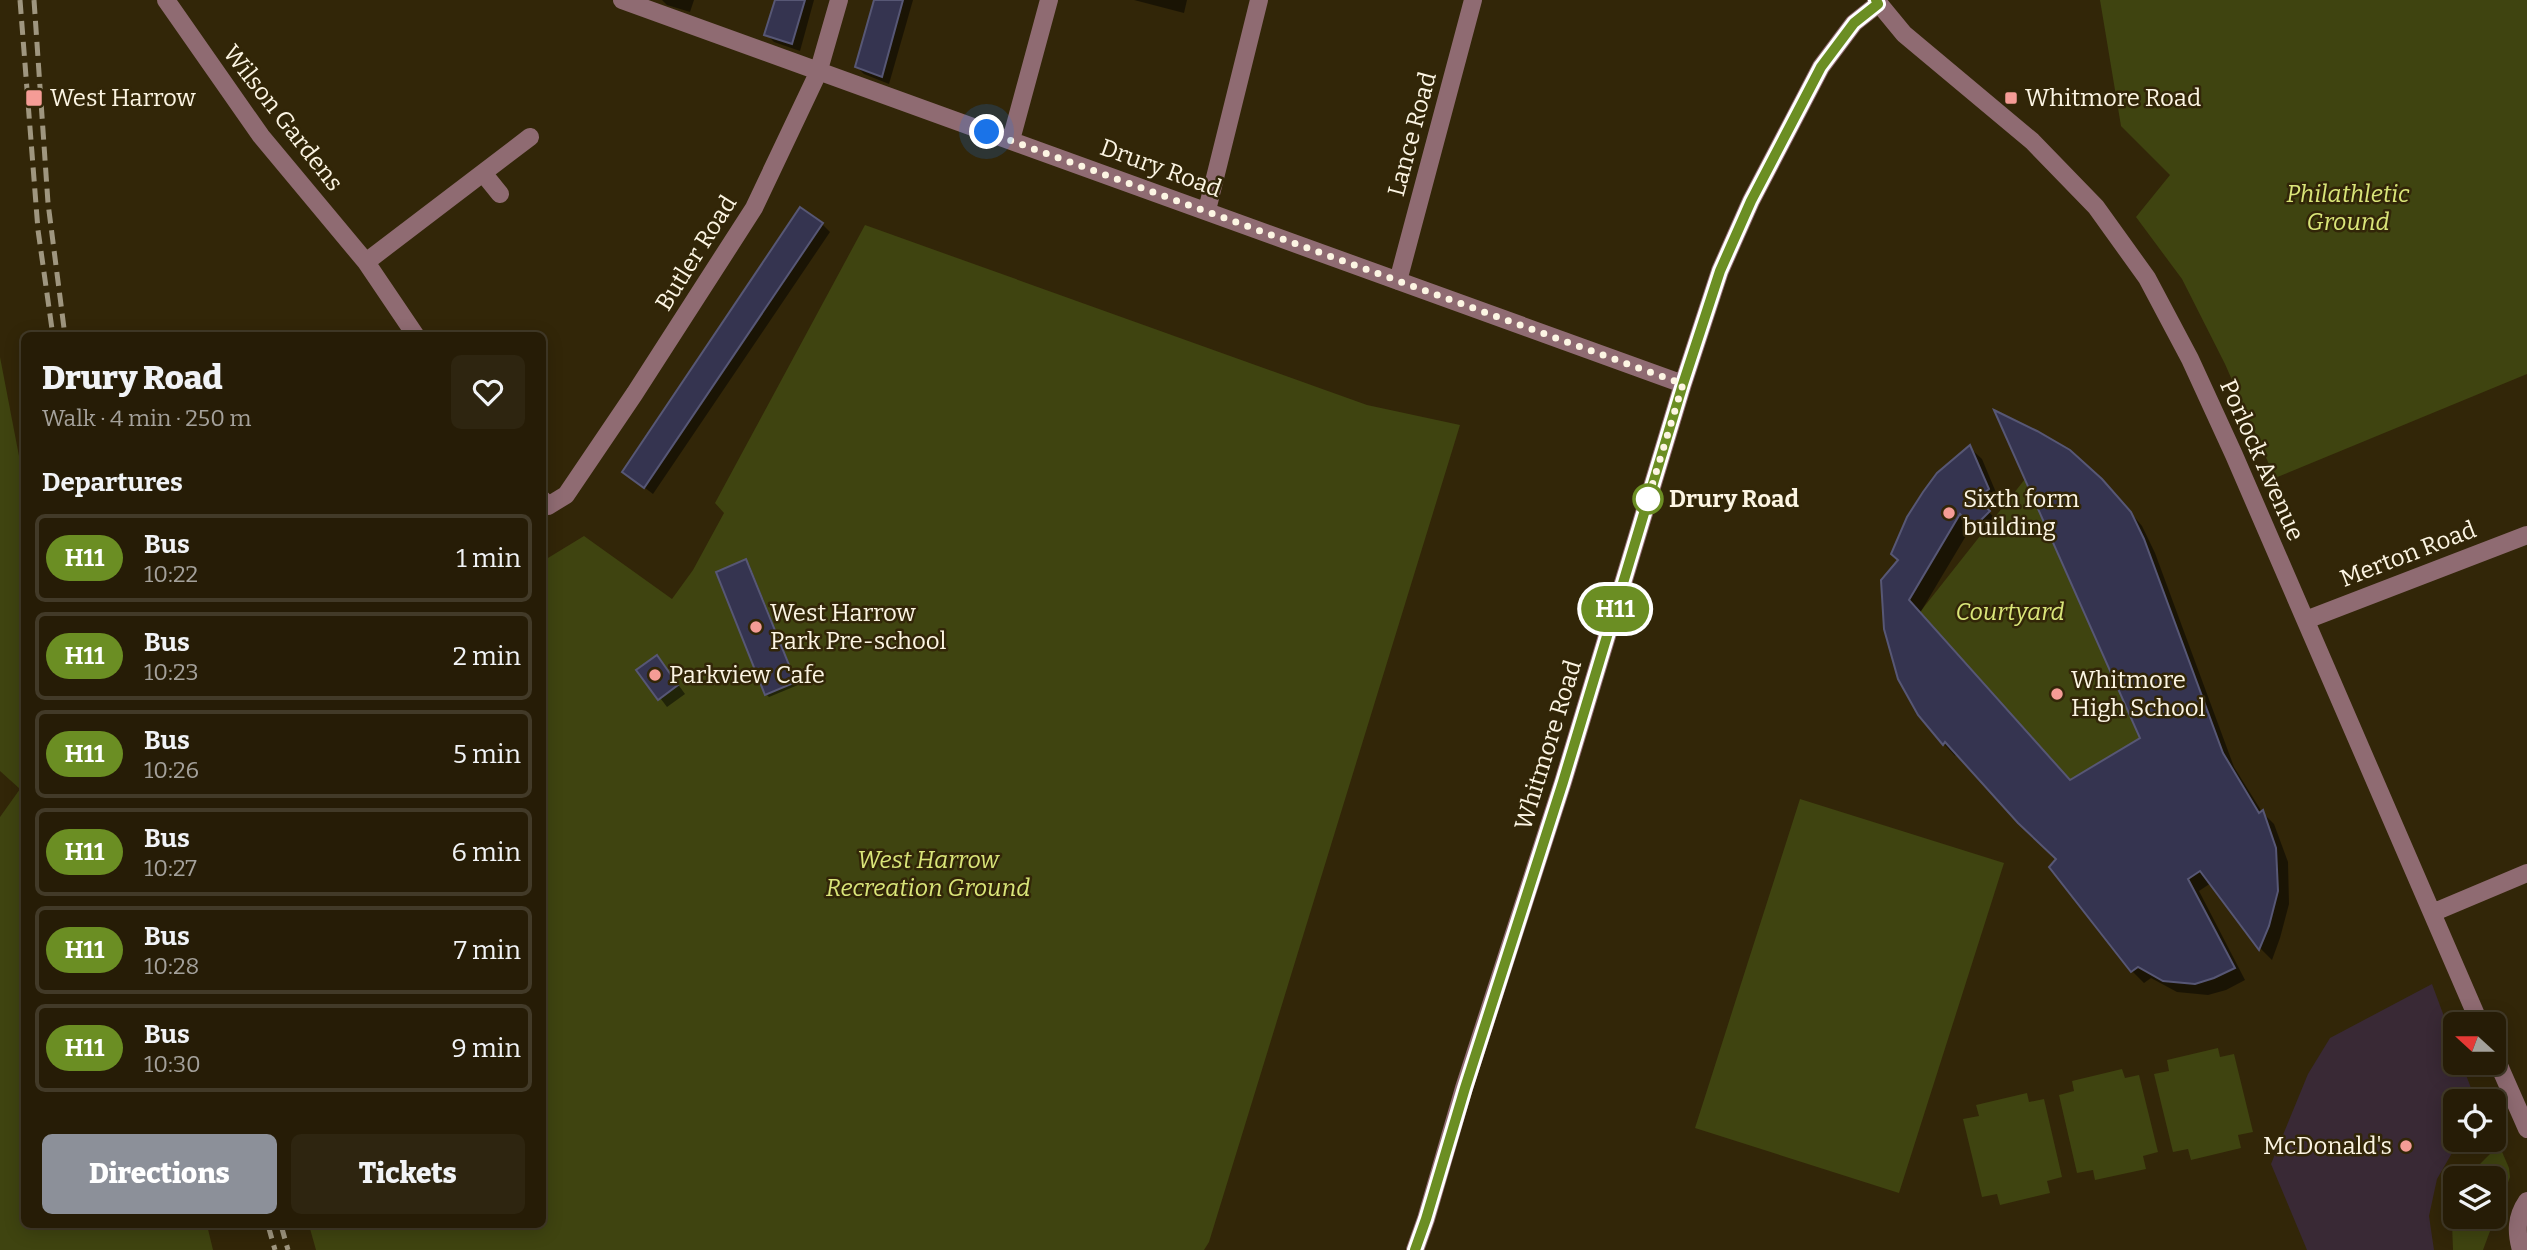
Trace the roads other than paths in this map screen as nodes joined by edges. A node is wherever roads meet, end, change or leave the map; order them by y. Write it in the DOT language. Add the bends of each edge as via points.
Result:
graph roads {
  1 [pos="166,0"];
  2 [pos="622,0"];
  3 [pos="839,0"];
  4 [pos="1049,0"];
  5 [pos="1259,0"];
  6 [pos="1473,0"];
  7 [pos="1877,2"];
  8 [pos="818,72"];
  9 [pos="530,137"];
  10 [pos="1011,140"];
  11 [pos="483,173"];
  12 [pos="500,194"];
  13 [pos="1206,210"];
  14 [pos="366,262"];
  15 [pos="1398,281"];
  16 [pos="409,332"];
  17 [pos="1683,384"];
  18 [pos="546,502"];
  19 [pos="2527,535"];
  20 [pos="2306,620"];
  21 [pos="2527,873"];
  22 [pos="2432,913"];
  23 [pos="2475,1012"];
  24 [pos="2503,1075"];
  25 [pos="2527,1129"];
  26 [pos="2527,1201"];
  27 [pos="1415,1250"];
  28 [pos="2521,1250"];
  1 -- 14 [label="street, Wilson Gardens" via="261,135"];
  2 -- 8 [label="street, Drury Road"];
  3 -- 8 [label="street, Butler Road"];
  4 -- 10 [label="street"];
  5 -- 13 [label="street"];
  6 -- 15 [label="street, Lance Road"];
  7 -- 17 [label="street, Whitmore Road" via="1854,23 1821,67 1789,124 1720,271"];
  7 -- 20 [label="street, Porlock Avenue" via="1904,34 2032,141 2096,207 2147,278 2190,359"];
  8 -- 10 [label="street, Drury Road"];
  8 -- 18 [label="street, Butler Road" via="754,208 566,495"];
  9 -- 11 [label="street"];
  10 -- 13 [label="street, Drury Road"];
  11 -- 12 [label="street"];
  11 -- 14 [label="street"];
  13 -- 15 [label="street, Drury Road"];
  14 -- 16 [label="street, Wilson Gardens"];
  15 -- 17 [label="street, Drury Road"];
  17 -- 27 [label="street, Whitmore Road"];
  19 -- 20 [label="street, Merton Road"];
  20 -- 22 [label="street, Porlock Avenue"];
  21 -- 22 [label="street"];
  22 -- 23 [label="street, Porlock Avenue"];
  24 -- 25 [label="street"];
  26 -- 28 [label="street" via="2516,1233"];
}
